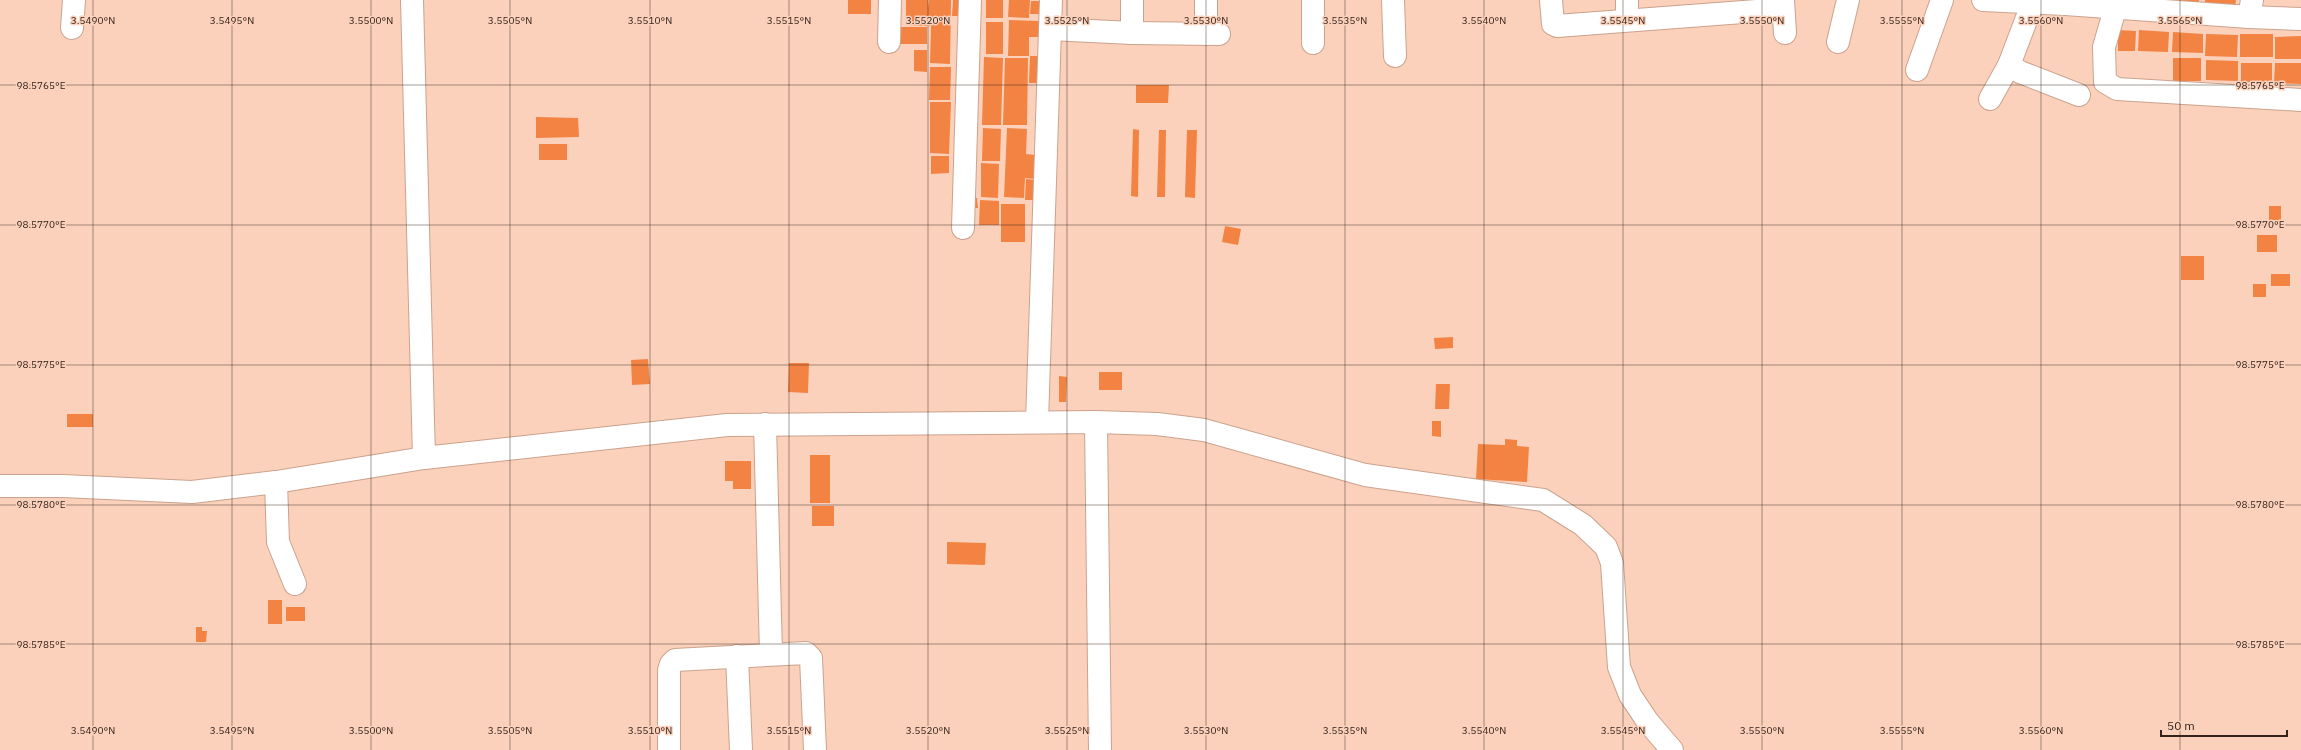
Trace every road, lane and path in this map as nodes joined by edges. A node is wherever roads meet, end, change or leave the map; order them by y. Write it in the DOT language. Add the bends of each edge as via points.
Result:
graph roads {
  1 [pos="74,0"];
  2 [pos="412,0"];
  3 [pos="890,0"];
  4 [pos="970,0"];
  5 [pos="1051,0"];
  6 [pos="1132,0"];
  7 [pos="1206,0"];
  8 [pos="1313,0"];
  9 [pos="1393,0"];
  10 [pos="1551,0"];
  11 [pos="1848,0"];
  12 [pos="1942,0"];
  13 [pos="1983,0"];
  14 [pos="2033,2"];
  15 [pos="1783,4"];
  16 [pos="1706,7"];
  17 [pos="2250,8"];
  18 [pos="2115,9"];
  19 [pos="1627,10"];
  20 [pos="2301,19"];
  21 [pos="72,28"];
  22 [pos="1050,29"];
  23 [pos="1132,33"];
  24 [pos="1785,34"];
  25 [pos="888,42"];
  26 [pos="1838,42"];
  27 [pos="1313,43"];
  28 [pos="1395,56"];
  29 [pos="2009,65"];
  30 [pos="1917,70"];
  31 [pos="2079,95"];
  32 [pos="1990,99"];
  33 [pos="2301,100"];
  34 [pos="963,228"];
  35 [pos="1037,422"];
  36 [pos="1096,422"];
  37 [pos="765,424"];
  38 [pos="424,458"];
  39 [pos="276,482"];
  40 [pos="0,486"];
  41 [pos="295,584"];
  42 [pos="770,654"];
  43 [pos="737,656"];
  44 [pos="669,750"];
  45 [pos="741,750"];
  46 [pos="815,750"];
  47 [pos="1100,750"];
  48 [pos="1672,750"];
  1 -- 21 [label="street"];
  2 -- 38 [label="street"];
  3 -- 25 [label="street"];
  4 -- 34 [label="street"];
  5 -- 22 [label="street"];
  6 -- 23 [label="street"];
  7 -- 23 [label="street" via="1212,34"];
  8 -- 27 [label="street"];
  9 -- 28 [label="street"];
  10 -- 19 [label="street" via="1551,19 1556,26"];
  11 -- 26 [label="street"];
  12 -- 30 [label="street"];
  13 -- 14 [label="street"];
  14 -- 18 [label="street"];
  14 -- 29 [label="street"];
  15 -- 16 [label="street"];
  15 -- 24 [label="street"];
  16 -- 19 [label="street"];
  17 -- 18 [label="street"];
  17 -- 20 [label="street"];
  18 -- 33 [label="street" via="2104,47 2105,82 2117,88"];
  22 -- 23 [label="street"];
  22 -- 35 [label="street"];
  29 -- 31 [label="street" via="2020,72"];
  29 -- 32 [label="street"];
  35 -- 36 [label="street"];
  35 -- 37 [label="street"];
  36 -- 47 [label="street"];
  36 -- 48 [label="street" via="1157,424 1204,430 1365,475 1543,500 1583,525 1606,547 1612,563 1619,667 1630,695 1648,722"];
  37 -- 38 [label="street" via="727,425"];
  37 -- 42 [label="street"];
  38 -- 39 [label="street"];
  39 -- 40 [label="street" via="192,492"];
  39 -- 41 [label="street" via="278,542"];
  42 -- 43 [label="street"];
  42 -- 46 [label="street" via="806,653 811,658"];
  43 -- 44 [label="street" via="675,660 671,664"];
  43 -- 45 [label="street"];
}
